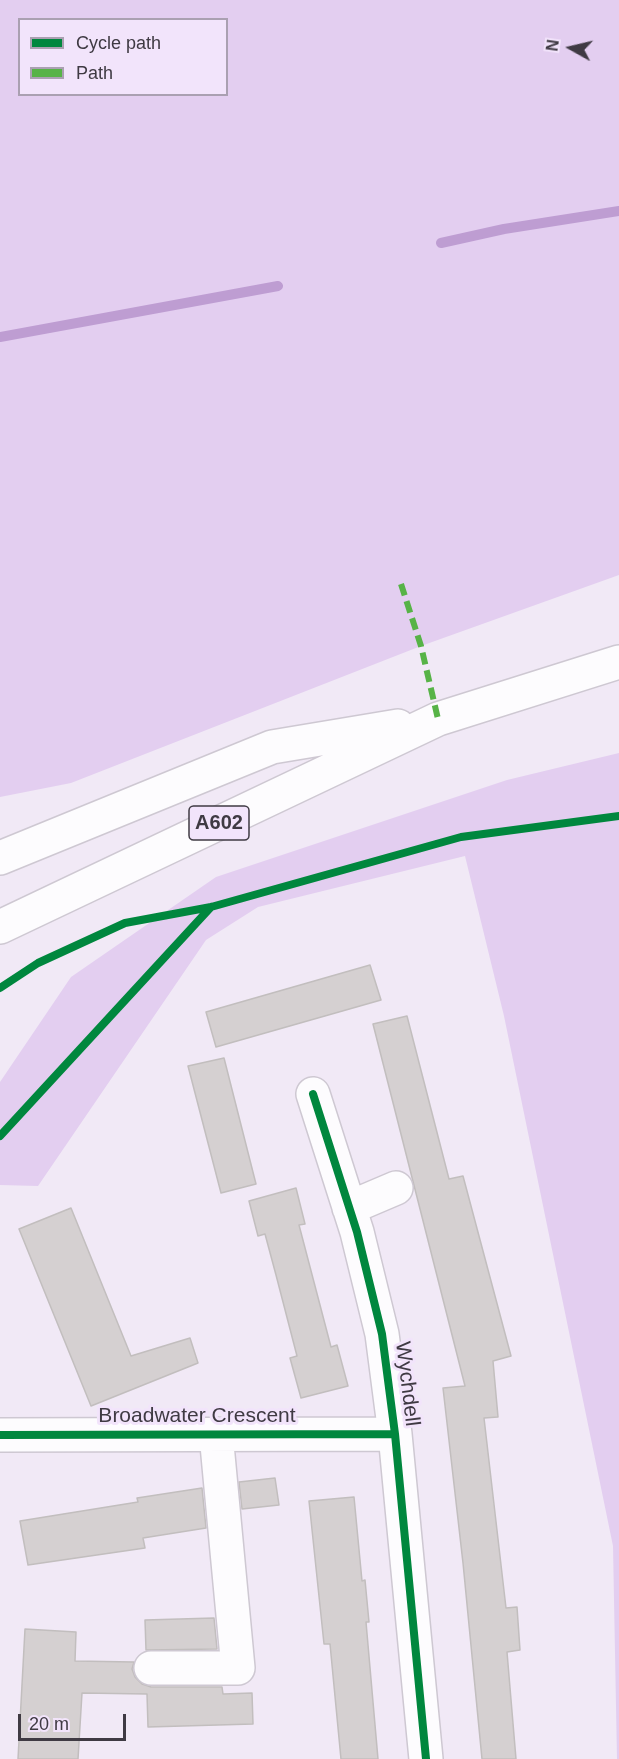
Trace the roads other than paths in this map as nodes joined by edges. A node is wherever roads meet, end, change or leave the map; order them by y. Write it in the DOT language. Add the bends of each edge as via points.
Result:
graph roads {
  1 [pos="619,662"];
  2 [pos="438,719"];
  3 [pos="0,858"];
  4 [pos="0,927"];
  5 [pos="313,1094"];
  6 [pos="396,1188"];
  7 [pos="349,1208"];
  8 [pos="216,1434"];
  9 [pos="395,1434"];
  10 [pos="0,1435"];
  11 [pos="151,1668"];
  12 [pos="426,1759"];
  1 -- 2 [label="main road, A602"];
  2 -- 3 [label="main road, A602" via="272,747"];
  2 -- 4 [label="main road, A602"];
  5 -- 7 [label="main road, Wychdell"];
  6 -- 7 [label="main road"];
  7 -- 9 [label="main road, Wychdell" via="382,1334"];
  8 -- 9 [label="main road, Broadwater Crescent"];
  8 -- 10 [label="main road, Broadwater Crescent"];
  8 -- 11 [label="main road" via="238,1668"];
  9 -- 12 [label="main road, Wychdell"];
}
